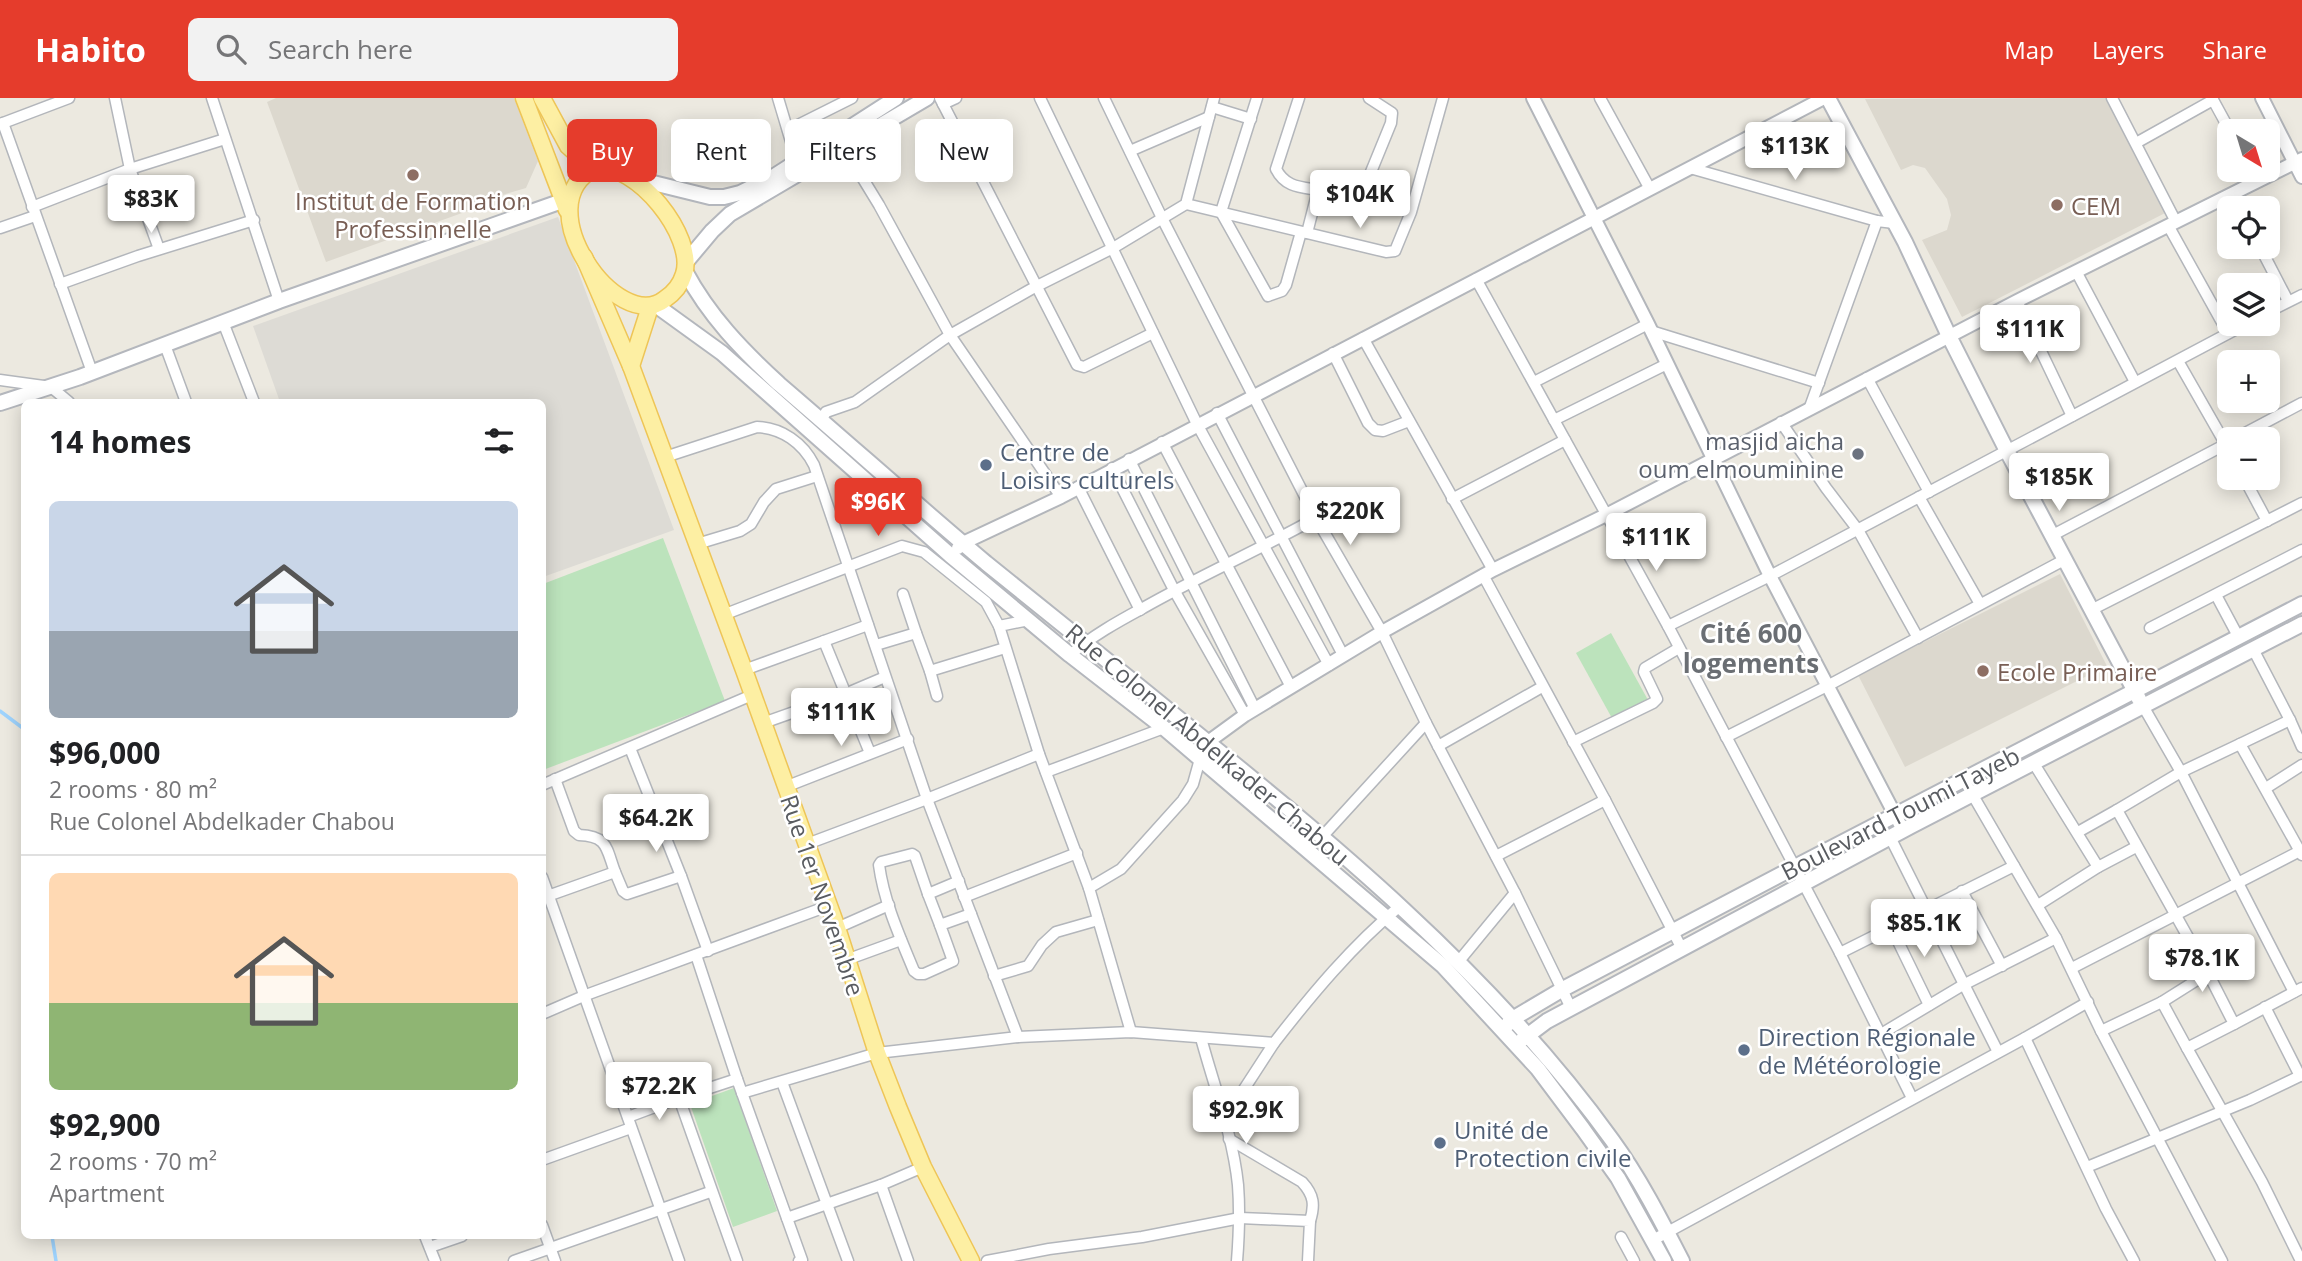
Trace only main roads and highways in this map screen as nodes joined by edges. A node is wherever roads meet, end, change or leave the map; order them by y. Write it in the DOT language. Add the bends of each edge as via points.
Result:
graph roads {
  1 [pos="523,98"];
  2 [pos="542,98"];
  3 [pos="896,98"];
  4 [pos="927,98"];
  5 [pos="1826,98"];
  6 [pos="866,119"];
  7 [pos="891,119"];
  8 [pos="567,144"];
  9 [pos="785,173"];
  10 [pos="785,177"];
  11 [pos="577,182"];
  12 [pos="637,182"];
  13 [pos="647,182"];
  14 [pos="568,202"];
  15 [pos="584,257"];
  16 [pos="685,267"];
  17 [pos="653,307"];
  18 [pos="631,366"];
  19 [pos="0,403"];
  20 [pos="2302,604"];
  21 [pos="2302,624"];
  22 [pos="2134,693"];
  23 [pos="2143,706"];
  24 [pos="1508,1024"];
  25 [pos="1528,1034"];
  26 [pos="1516,1045"];
  27 [pos="971,1261"];
  28 [pos="1664,1261"];
  29 [pos="1682,1261"];
  1 -- 14 [label="main road"];
  2 -- 8 [label="main road"];
  3 -- 6 [label="main road"];
  4 -- 7 [label="main road"];
  5 -- 22 [label="main road"];
  9 -- 13 [label="main road" via="724,197"];
  10 -- 16 [label="main road" via="730,214"];
  11 -- 14 [label="main road"];
  12 -- 16 [label="main road" via="672,223"];
  14 -- 15 [label="main road"];
  14 -- 19 [label="main road"];
  15 -- 17 [label="main road" via="617,296"];
  15 -- 18 [label="main road, Rue 1er Novembre"];
  16 -- 17 [label="main road" via="677,288"];
  16 -- 24 [label="main road, Rue Colonel Abdelkader Chabou" via="699,297 745,353 963,543 1400,906 1459,961"];
  17 -- 18 [label="main road"];
  17 -- 24 [label="main road, Rue Colonel Abdelkader Chabou" via="722,353 950,555 1164,728"];
  18 -- 27 [label="main road, Rue 1er Novembre" via="807,844 877,1053 923,1167"];
  20 -- 22 [label="main road, Boulevard Toumi Tayeb"];
  21 -- 23 [label="main road, Boulevard Toumi Tayeb"];
  22 -- 23 [label="main road"];
  22 -- 24 [label="main road, Boulevard Toumi Tayeb" via="1795,866 1563,989"];
  23 -- 25 [label="main road, Boulevard Toumi Tayeb"];
  24 -- 25 [label="main road, Rue Colonel Abdelkader Chabou"];
  24 -- 26 [label="main road, Rue Colonel Abdelkader Chabou"];
  25 -- 26 [label="main road, Boulevard Toumi Tayeb"];
  25 -- 29 [label="main road, Rue Colonel Abdelkader Chabou" via="1614,1141"];
  26 -- 28 [label="main road, Rue Colonel Abdelkader Chabou" via="1618,1178"];
}
